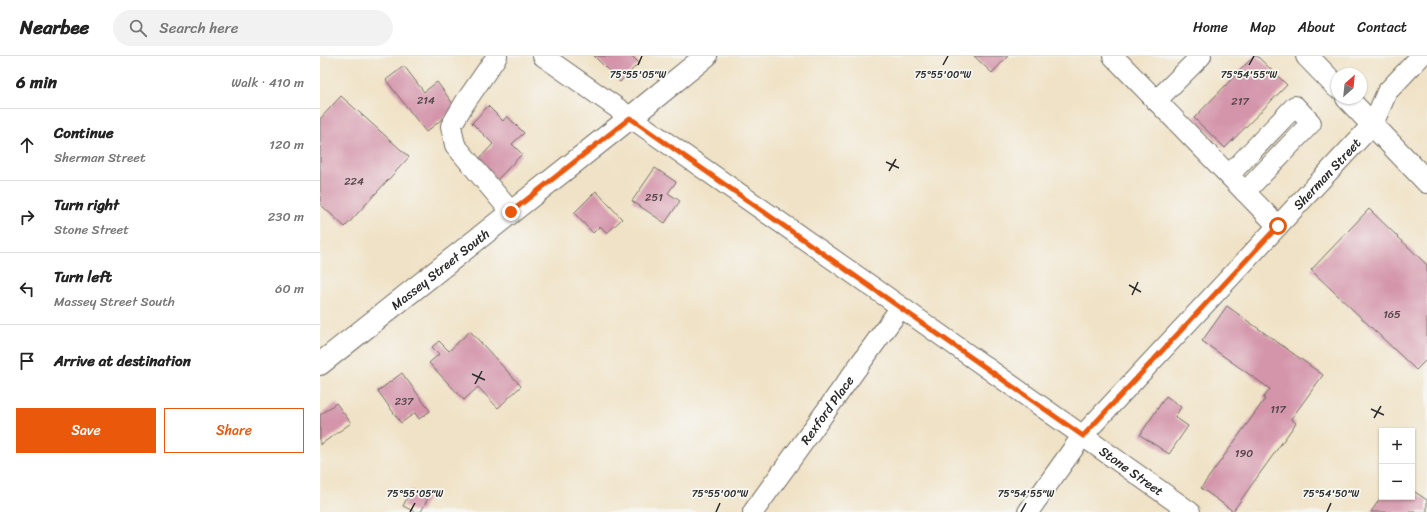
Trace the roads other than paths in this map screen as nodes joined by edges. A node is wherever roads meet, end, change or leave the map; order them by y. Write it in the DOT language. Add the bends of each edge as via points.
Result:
graph roads {
  1 [pos="498,56"];
  2 [pos="543,56"];
  3 [pos="706,56"];
  4 [pos="1113,56"];
  5 [pos="1201,56"];
  6 [pos="1307,56"];
  7 [pos="1422,56"];
  8 [pos="1331,81"];
  9 [pos="1156,101"];
  10 [pos="1353,104"];
  11 [pos="630,118"];
  12 [pos="1373,124"];
  13 [pos="1228,175"];
  14 [pos="1427,182"];
  15 [pos="1245,192"];
  16 [pos="511,212"];
  17 [pos="1278,226"];
  18 [pos="901,307"];
  19 [pos="345,343"];
  20 [pos="320,354"];
  21 [pos="320,364"];
  22 [pos="1083,436"];
  23 [pos="753,512"];
  24 [pos="1028,512"];
  25 [pos="1190,512"];
  1 -- 16 [label="street" via="451,126 455,145"];
  2 -- 11 [label="street, Stone Street"];
  3 -- 11 [label="main road, Massey Street South"];
  4 -- 9 [label="street"];
  5 -- 9 [label="street"];
  6 -- 8 [label="main road"];
  7 -- 12 [label="street, Sherman Street" via="1387,92"];
  9 -- 13 [label="street"];
  10 -- 12 [label="main road"];
  11 -- 16 [label="main road, Massey Street South"];
  11 -- 18 [label="street, Stone Street"];
  12 -- 14 [label="main road"];
  12 -- 17 [label="street, Sherman Street"];
  13 -- 15 [label="street"];
  13 -- 15 [label="street" via="1295,106 1311,123"];
  15 -- 17 [label="street"];
  16 -- 19 [label="main road, Massey Street South"];
  17 -- 22 [label="street, Sherman Street"];
  18 -- 22 [label="street, Stone Street"];
  18 -- 23 [label="street, Rexford Place"];
  19 -- 20 [label="street, Massey Street South"];
  19 -- 21 [label="main road"];
  22 -- 24 [label="street, Sherman Street"];
  22 -- 25 [label="street, Stone Street"];
}
